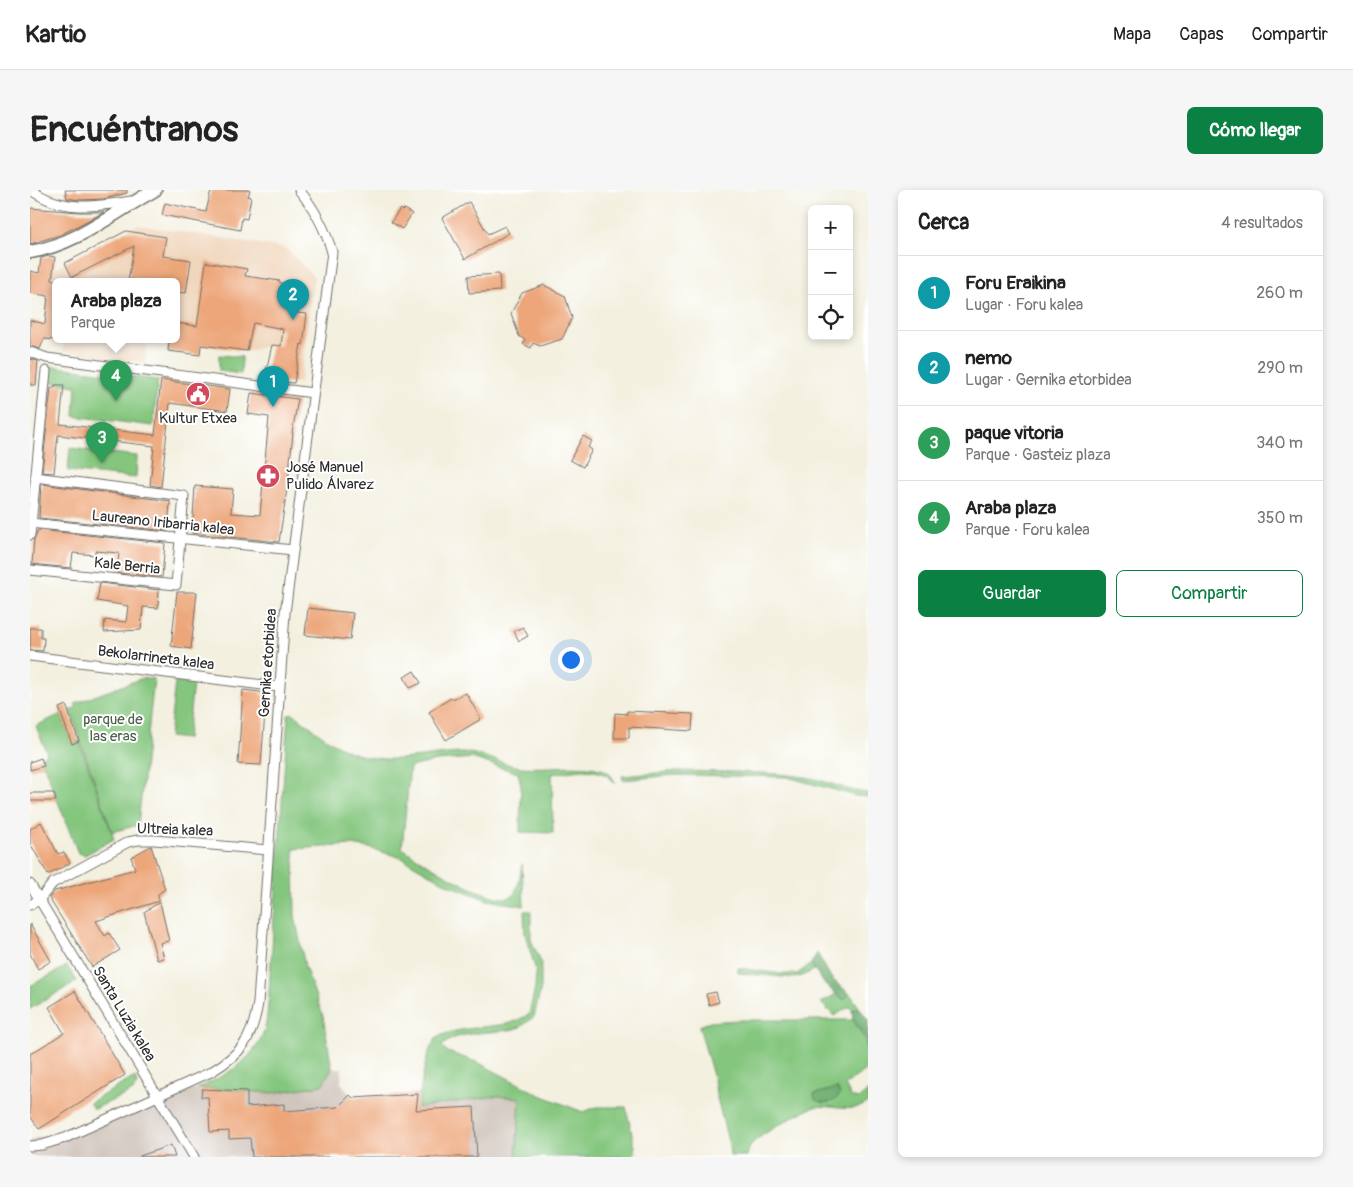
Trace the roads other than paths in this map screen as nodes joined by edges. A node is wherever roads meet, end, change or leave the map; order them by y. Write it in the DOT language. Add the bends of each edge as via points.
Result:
graph roads {
  1 [pos="31,190"];
  2 [pos="155,190"];
  3 [pos="300,190"];
  4 [pos="136,201"];
  5 [pos="30,252"];
  6 [pos="30,352"];
  7 [pos="46,371"];
  8 [pos="313,393"];
  9 [pos="35,477"];
  10 [pos="31,523"];
  11 [pos="30,535"];
  12 [pos="180,539"];
  13 [pos="293,550"];
  14 [pos="30,570"];
  15 [pos="30,656"];
  16 [pos="279,687"];
  17 [pos="268,850"];
  18 [pos="30,884"];
  19 [pos="39,900"];
  20 [pos="30,905"];
  21 [pos="156,1095"];
  22 [pos="30,1146"];
  23 [pos="194,1157"];
  1 -- 4 [label="street" via="44,199 67,206"];
  2 -- 4 [label="street"];
  3 -- 8 [label="street, Gernika etorbidea" via="325,230 332,252"];
  4 -- 5 [label="street" via="72,238 51,248"];
  6 -- 8 [label="street" via="47,358"];
  7 -- 9 [label="street"];
  8 -- 13 [label="street, Gernika etorbidea"];
  9 -- 10 [label="street"];
  9 -- 12 [label="street, Kale Berria" via="184,496"];
  10 -- 11 [label="street"];
  10 -- 12 [label="street, Laureano Iribarria kalea"];
  12 -- 13 [label="street, Laureano Iribarria kalea"];
  12 -- 14 [label="street, Kale Berria" via="176,584"];
  13 -- 16 [label="street, Gernika etorbidea"];
  15 -- 16 [label="street, Bekolarrineta kalea"];
  16 -- 17 [label="street, Gernika etorbidea"];
  17 -- 19 [label="street, Ultreia kalea" via="138,840 118,846 53,883"];
  17 -- 21 [label="street, Gernika etorbidea" via="258,1003 250,1034 230,1060 211,1072"];
  18 -- 19 [label="street, Santa Luzia kalea"];
  19 -- 20 [label="street, Ultreia kalea"];
  19 -- 21 [label="street, Santa Luzia kalea"];
  21 -- 22 [label="street, Gernika etorbidea" via="65,1138"];
  21 -- 23 [label="street, Santa Luzia kalea"];
}
